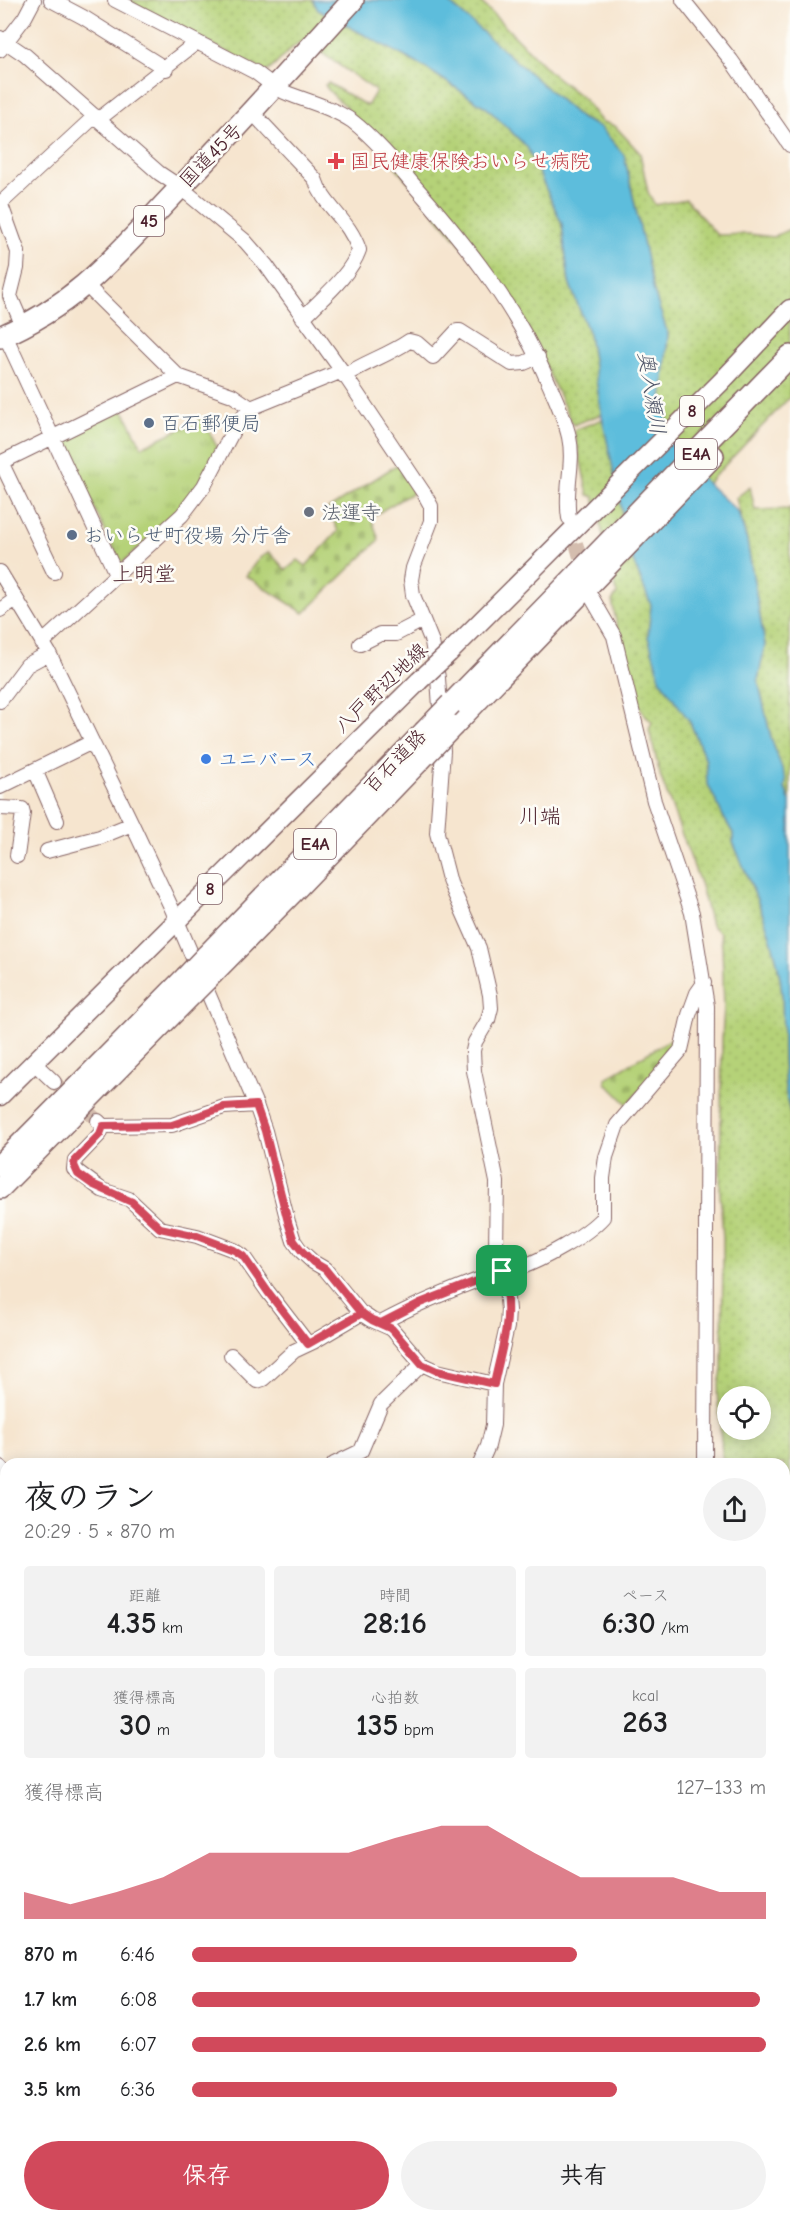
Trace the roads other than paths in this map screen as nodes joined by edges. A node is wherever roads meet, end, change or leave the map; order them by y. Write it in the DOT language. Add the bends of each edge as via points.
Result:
graph roads {
  1 [pos="34,0"];
  2 [pos="51,0"];
  3 [pos="115,0"];
  4 [pos="352,0"];
  5 [pos="683,0"];
  6 [pos="197,42"];
  7 [pos="2,43"];
  8 [pos="166,69"];
  9 [pos="277,84"];
  10 [pos="252,112"];
  11 [pos="97,118"];
  12 [pos="790,145"];
  13 [pos="180,187"];
  14 [pos="0,202"];
  15 [pos="86,285"];
  16 [pos="790,309"];
  17 [pos="303,318"];
  18 [pos="10,332"];
  19 [pos="790,356"];
  20 [pos="538,357"];
  21 [pos="343,373"];
  22 [pos="177,376"];
  23 [pos="790,377"];
  24 [pos="251,408"];
  25 [pos="54,437"];
  26 [pos="0,462"];
  27 [pos="568,518"];
  28 [pos="604,558"];
  29 [pos="0,572"];
  30 [pos="54,572"];
  31 [pos="117,576"];
  32 [pos="592,598"];
  33 [pos="16,599"];
  34 [pos="0,610"];
  35 [pos="423,620"];
  36 [pos="360,644"];
  37 [pos="46,648"];
  38 [pos="0,700"];
  39 [pos="92,742"];
  40 [pos="34,770"];
  41 [pos="0,787"];
  42 [pos="0,808"];
  43 [pos="57,821"];
  44 [pos="132,824"];
  45 [pos="47,851"];
  46 [pos="17,856"];
  47 [pos="176,922"];
  48 [pos="209,964"];
  49 [pos="704,983"];
  50 [pos="189,985"];
  51 [pos="34,1063"];
  52 [pos="54,1082"];
  53 [pos="0,1096"];
  54 [pos="256,1105"];
  55 [pos="0,1166"];
  56 [pos="0,1188"];
  57 [pos="502,1271"];
  58 [pos="362,1313"];
  59 [pos="381,1323"];
  60 [pos="308,1344"];
  61 [pos="231,1355"];
  62 [pos="422,1364"];
  63 [pos="494,1384"];
  64 [pos="346,1458"];
  65 [pos="483,1458"];
  66 [pos="705,1458"];
  1 -- 7 [label="street"];
  2 -- 8 [label="street"];
  3 -- 6 [label="street"];
  4 -- 9 [label="highway, 国道45号 / 45"];
  5 -- 12 [label="street"];
  6 -- 8 [label="street"];
  6 -- 9 [label="street"];
  7 -- 11 [label="street"];
  8 -- 11 [label="street"];
  9 -- 10 [label="highway, 国道45号 / 45"];
  9 -- 20 [label="street" via="353,122 393,161 473,254 518,318"];
  10 -- 13 [label="highway, 国道45号 / 45"];
  10 -- 17 [label="street" via="315,179 318,190 347,224 359,250 356,260"];
  11 -- 13 [label="street"];
  11 -- 14 [label="street"];
  13 -- 15 [label="highway, 国道45号 / 45"];
  13 -- 17 [label="street" via="245,241"];
  14 -- 18 [label="street" via="18,252 10,296"];
  15 -- 18 [label="highway, 国道45号 / 45" via="57,307"];
  15 -- 22 [label="street"];
  16 -- 47 [label="main road, 八戸野辺地線 / 8, bridge" via="593,511"];
  17 -- 21 [label="street"];
  18 -- 25 [label="street"];
  19 -- 28 [label="highway, 百石道路 / E4A"];
  20 -- 21 [label="street" via="512,364 460,331 433,357 409,341"];
  20 -- 27 [label="street" via="569,438"];
  21 -- 24 [label="street"];
  21 -- 35 [label="street" via="430,506 431,521 411,580"];
  22 -- 24 [label="street" via="232,395"];
  22 -- 25 [label="street"];
  23 -- 28 [label="highway, 百石道路 / E4A"];
  24 -- 31 [label="street" via="236,425 204,486 182,515"];
  25 -- 26 [label="street"];
  25 -- 31 [label="street"];
  26 -- 30 [label="street"];
  28 -- 48 [label="highway, 百石道路 / E4A, bridge" via="451,704"];
  28 -- 48 [label="highway, 百石道路 / E4A, bridge" via="453,726 292,893"];
  29 -- 33 [label="street"];
  31 -- 37 [label="street"];
  32 -- 49 [label="street" via="614,636 654,801 692,913"];
  33 -- 34 [label="street"];
  33 -- 37 [label="street"];
  35 -- 36 [label="street" via="396,634 380,634"];
  35 -- 57 [label="street" via="432,642 440,701 443,751 437,833 450,883 479,948 490,995 488,1020 473,1051 497,1182 496,1249"];
  37 -- 38 [label="street"];
  37 -- 39 [label="street"];
  39 -- 40 [label="street"];
  39 -- 44 [label="street"];
  40 -- 41 [label="street"];
  40 -- 43 [label="street"];
  42 -- 46 [label="street" via="22,809"];
  44 -- 45 [label="street"];
  44 -- 47 [label="street"];
  47 -- 51 [label="main road, 八戸野辺地線 / 8"];
  47 -- 54 [label="street"];
  48 -- 50 [label="highway, 百石道路 / E4A, bridge"];
  49 -- 57 [label="street" via="689,1015 681,1050 611,1137 603,1178 603,1217 579,1238 516,1269"];
  49 -- 66 [label="street"];
  50 -- 55 [label="highway, 百石道路 / E4A"];
  50 -- 56 [label="highway, E4A"];
  51 -- 52 [label="street"];
  51 -- 53 [label="main road, 八戸野辺地線 / 8"];
  54 -- 58 [label="street" via="294,1241 325,1269"];
  54 -- 60 [label="street" via="224,1107 172,1125 99,1123 100,1134 75,1160 74,1170 102,1190 129,1199 160,1228 197,1236 243,1256"];
  57 -- 59 [label="street"];
  57 -- 63 [label="street" via="507,1327"];
  58 -- 59 [label="street"];
  58 -- 60 [label="street"];
  59 -- 62 [label="street" via="400,1337"];
  60 -- 61 [label="street" via="257,1381"];
  62 -- 63 [label="street"];
  62 -- 64 [label="street" via="381,1404 361,1451"];
  63 -- 65 [label="street" via="493,1425"];
}
